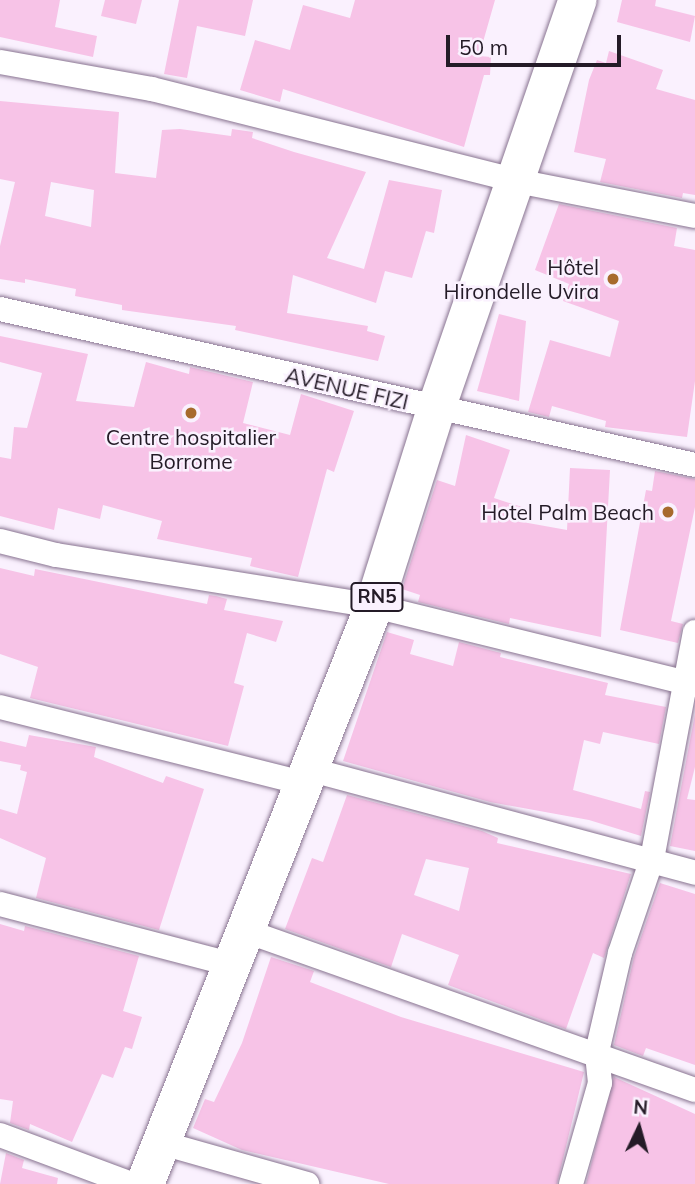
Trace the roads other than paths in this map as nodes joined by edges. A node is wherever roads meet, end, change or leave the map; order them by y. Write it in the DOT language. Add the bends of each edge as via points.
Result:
graph roads {
  1 [pos="578,0"];
  2 [pos="0,62"];
  3 [pos="517,181"];
  4 [pos="695,216"];
  5 [pos="0,309"];
  6 [pos="436,409"];
  7 [pos="695,465"];
  8 [pos="0,541"];
  9 [pos="374,606"];
  10 [pos="695,632"];
  11 [pos="690,684"];
  12 [pos="0,707"];
  13 [pos="305,776"];
  14 [pos="652,859"];
  15 [pos="695,873"];
  16 [pos="0,904"];
  17 [pos="237,947"];
  18 [pos="597,1052"];
  19 [pos="695,1090"];
  20 [pos="0,1135"];
  21 [pos="162,1143"];
  22 [pos="132,1184"];
  23 [pos="145,1184"];
  24 [pos="307,1184"];
  25 [pos="570,1184"];
  1 -- 3 [label="highway, RN5"];
  2 -- 3 [label="street" via="244,110"];
  3 -- 4 [label="street"];
  3 -- 6 [label="highway, RN5"];
  5 -- 6 [label="street, AVENUE FIZI"];
  6 -- 7 [label="street, AVENUE FIZI"];
  6 -- 9 [label="highway, RN5"];
  8 -- 9 [label="street" via="56,555"];
  9 -- 11 [label="street"];
  9 -- 13 [label="highway, RN5"];
  10 -- 11 [label="street"];
  11 -- 14 [label="street"];
  12 -- 13 [label="street"];
  13 -- 14 [label="street"];
  13 -- 17 [label="highway, RN5"];
  14 -- 15 [label="street"];
  14 -- 18 [label="street" via="620,953"];
  16 -- 17 [label="street" via="49,914 152,947"];
  17 -- 18 [label="street"];
  17 -- 21 [label="highway, RN5"];
  18 -- 19 [label="street"];
  18 -- 25 [label="street" via="600,1083"];
  20 -- 22 [label="street"];
  21 -- 23 [label="highway, RN5"];
  21 -- 24 [label="street"];
}
